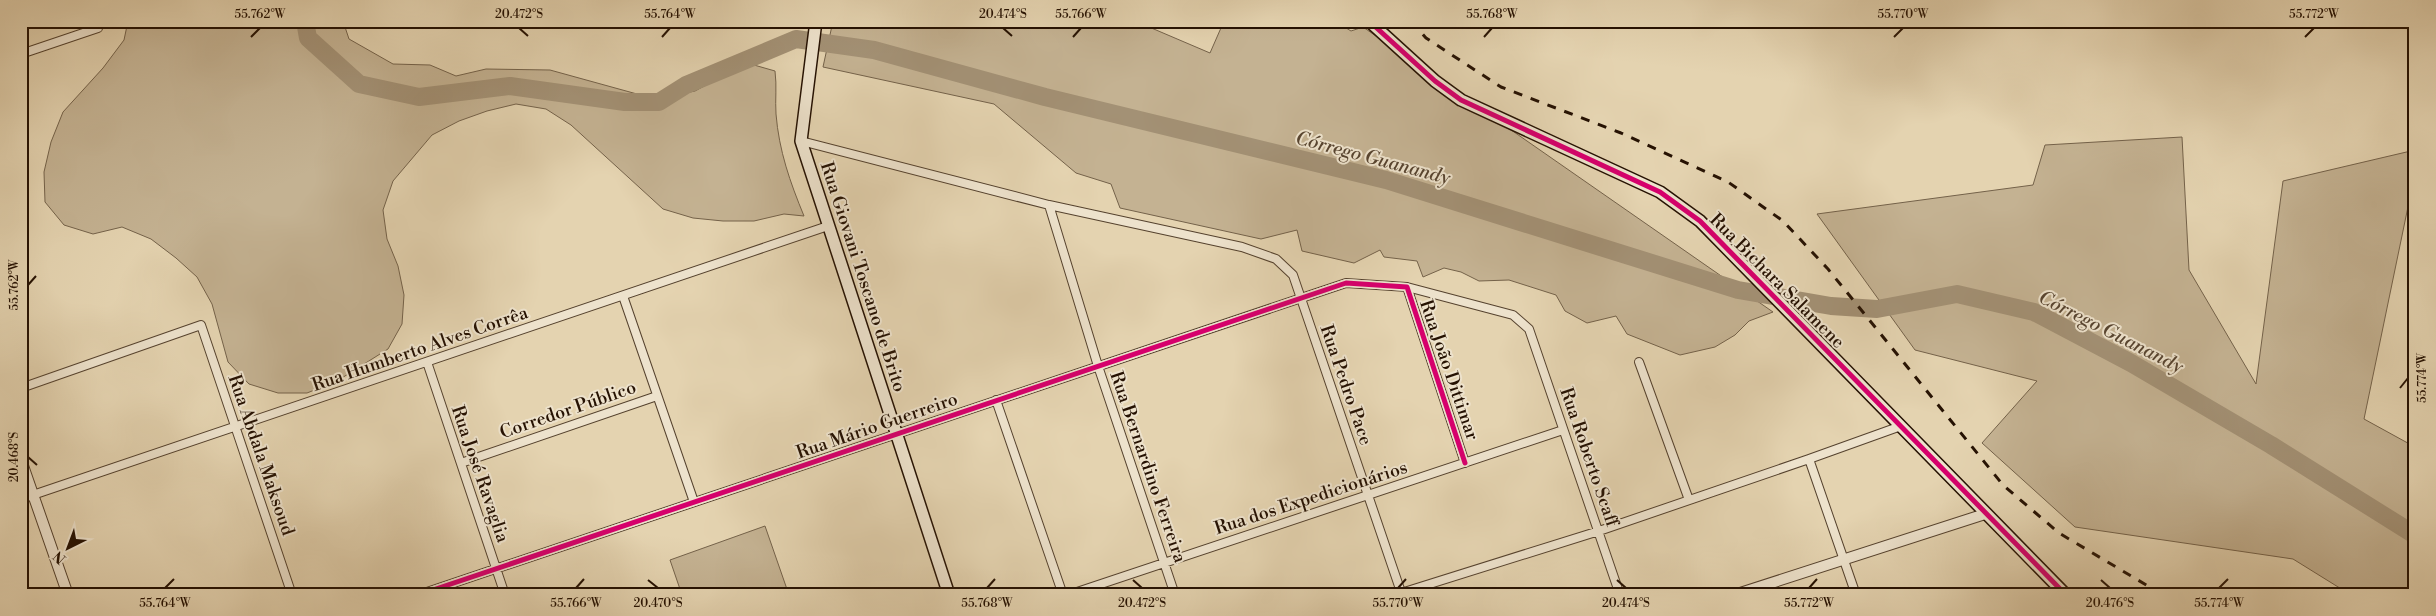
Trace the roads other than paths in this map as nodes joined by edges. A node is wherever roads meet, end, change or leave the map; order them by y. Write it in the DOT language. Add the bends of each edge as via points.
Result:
graph roads {
  1 [pos="96,21"];
  2 [pos="816,21"];
  3 [pos="1370,21"];
  4 [pos="21,54"];
  5 [pos="801,141"];
  6 [pos="1049,205"];
  7 [pos="828,226"];
  8 [pos="1346,283"];
  9 [pos="1407,288"];
  10 [pos="623,296"];
  11 [pos="1300,298"];
  12 [pos="427,362"];
  13 [pos="1639,362"];
  14 [pos="1098,366"];
  15 [pos="21,388"];
  16 [pos="657,396"];
  17 [pos="996,400"];
  18 [pos="1901,426"];
  19 [pos="236,428"];
  20 [pos="1564,430"];
  21 [pos="895,434"];
  22 [pos="1809,459"];
  23 [pos="21,460"];
  24 [pos="1465,462"];
  25 [pos="461,463"];
  26 [pos="34,495"];
  27 [pos="1368,496"];
  28 [pos="21,499"];
  29 [pos="1689,500"];
  30 [pos="694,502"];
  31 [pos="1985,514"];
  32 [pos="1598,531"];
  33 [pos="1844,560"];
  34 [pos="1164,563"];
  35 [pos="496,568"];
  36 [pos="67,594"];
  37 [pos="1401,594"];
  38 [pos="292,595"];
  39 [pos="418,595"];
  40 [pos="505,595"];
  41 [pos="949,595"];
  42 [pos="1063,595"];
  43 [pos="1068,595"];
  44 [pos="1175,595"];
  45 [pos="1620,595"];
  46 [pos="1734,595"];
  47 [pos="1856,595"];
  48 [pos="2066,595"];
  1 -- 4 [label="street" via="98,28"];
  2 -- 5 [label="main road, Rua Giovani Toscano de Brito"];
  3 -- 18 [label="main road, Rua Bichara Salamene" via="1435,81 1461,100 1660,192 1700,221"];
  5 -- 6 [label="street, Rua Pedro Pace"];
  5 -- 7 [label="main road, Rua Giovani Toscano de Brito"];
  6 -- 11 [label="street, Rua Pedro Pace" via="1242,246 1282,264 1293,275"];
  6 -- 14 [label="street, Rua Bernardino Ferreira"];
  7 -- 10 [label="street, Rua Humberto Alves Corrêa"];
  7 -- 21 [label="main road, Rua Giovani Toscano de Brito"];
  8 -- 9 [label="street, Rua João Dittimar"];
  8 -- 11 [label="street, Rua Mário Guerreiro"];
  9 -- 20 [label="street, Rua Roberto Scaff" via="1513,315 1529,329"];
  9 -- 24 [label="street, Rua João Dittimar"];
  10 -- 12 [label="street, Rua Humberto Alves Corrêa"];
  10 -- 16 [label="street"];
  11 -- 14 [label="street, Rua Mário Guerreiro"];
  11 -- 27 [label="street, Rua Pedro Pace"];
  12 -- 19 [label="street, Rua Humberto Alves Corrêa"];
  12 -- 25 [label="street, Rua José Ravaglia"];
  13 -- 29 [label="street"];
  14 -- 17 [label="street, Rua Mário Guerreiro"];
  14 -- 34 [label="street, Rua Bernardino Ferreira"];
  15 -- 19 [label="street, Rua Abdala Maksoud" via="201,325"];
  16 -- 25 [label="street, Corredor Público"];
  16 -- 30 [label="street"];
  17 -- 21 [label="street, Rua Mário Guerreiro"];
  17 -- 42 [label="street"];
  18 -- 22 [label="street"];
  18 -- 31 [label="main road, Rua Bichara Salamene"];
  19 -- 26 [label="street, Rua Humberto Alves Corrêa"];
  19 -- 38 [label="street, Rua Abdala Maksoud"];
  20 -- 24 [label="street, Rua dos Expedicionários"];
  20 -- 32 [label="street, Rua Roberto Scaff"];
  21 -- 30 [label="street, Rua Mário Guerreiro"];
  21 -- 41 [label="main road, Rua Giovani Toscano de Brito"];
  22 -- 29 [label="street"];
  22 -- 33 [label="street"];
  23 -- 26 [label="street"];
  24 -- 27 [label="street, Rua dos Expedicionários"];
  25 -- 35 [label="street, Rua José Ravaglia"];
  26 -- 28 [label="street, Rua Humberto Alves Corrêa"];
  26 -- 36 [label="street"];
  27 -- 34 [label="street, Rua dos Expedicionários"];
  27 -- 37 [label="street, Rua Pedro Pace"];
  29 -- 32 [label="street"];
  30 -- 35 [label="street, Rua Mário Guerreiro"];
  31 -- 33 [label="street"];
  31 -- 48 [label="main road, Rua Bichara Salamene"];
  32 -- 37 [label="street"];
  32 -- 45 [label="street, Rua Roberto Scaff"];
  33 -- 46 [label="street"];
  33 -- 47 [label="street"];
  34 -- 43 [label="street, Rua dos Expedicionários"];
  34 -- 44 [label="street, Rua Bernardino Ferreira"];
  35 -- 39 [label="street, Rua Mário Guerreiro"];
  35 -- 40 [label="street, Rua José Ravaglia"];
}
